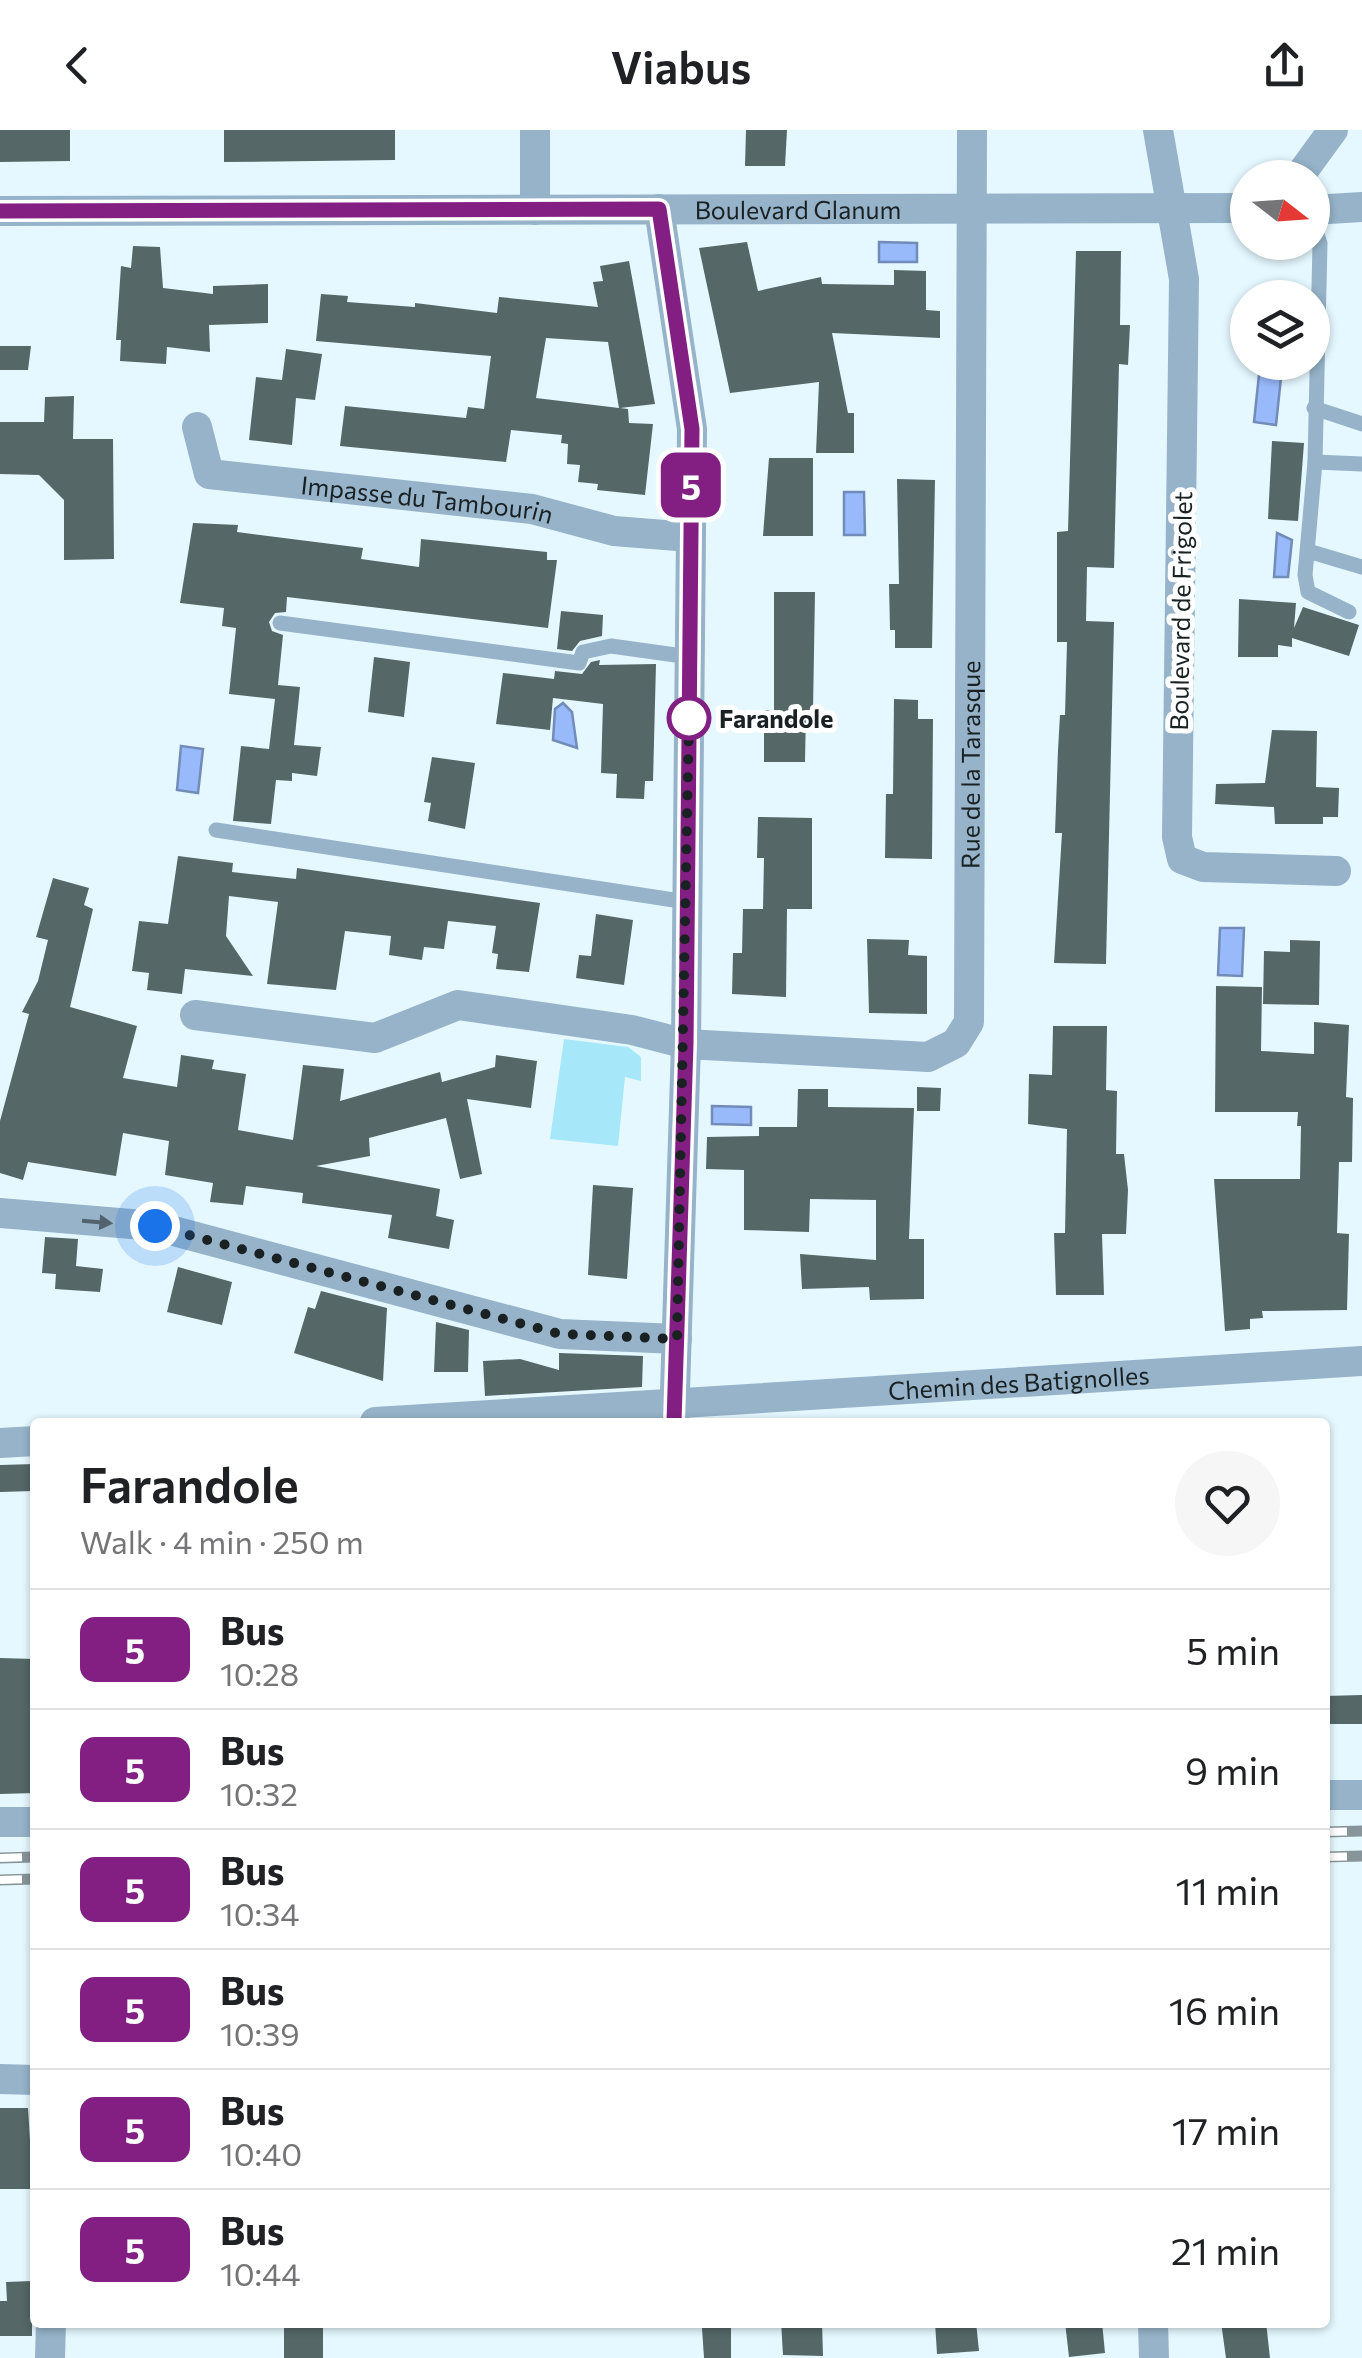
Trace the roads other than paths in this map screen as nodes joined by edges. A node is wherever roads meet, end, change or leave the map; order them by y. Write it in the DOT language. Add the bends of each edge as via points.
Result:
graph roads {
  1 [pos="535,130"];
  2 [pos="972,130"];
  3 [pos="1158,130"];
  4 [pos="1333,130"];
  5 [pos="1311,160"];
  6 [pos="1362,207"];
  7 [pos="970,208"];
  8 [pos="1174,208"];
  9 [pos="1230,208"];
  10 [pos="659,209"];
  11 [pos="1330,209"];
  12 [pos="535,210"];
  13 [pos="0,211"];
  14 [pos="1319,260"];
  15 [pos="1314,408"];
  16 [pos="1362,424"];
  17 [pos="197,426"];
  18 [pos="1315,462"];
  19 [pos="1362,464"];
  20 [pos="690,537"];
  21 [pos="1308,551"];
  22 [pos="1362,568"];
  23 [pos="1349,612"];
  24 [pos="280,623"];
  25 [pos="690,657"];
  26 [pos="216,830"];
  27 [pos="1336,872"];
  28 [pos="687,902"];
  29 [pos="195,1015"];
  30 [pos="686,1044"];
  31 [pos="0,1213"];
  32 [pos="677,1339"];
  33 [pos="1362,1361"];
  34 [pos="674,1412"];
  35 [pos="450,1418"];
  36 [pos="30,1441"];
  37 [pos="0,1443"];
  38 [pos="1362,1795"];
  39 [pos="1330,1796"];
  40 [pos="0,1822"];
  41 [pos="30,1822"];
  42 [pos="0,2079"];
  43 [pos="30,2080"];
  44 [pos="51,2328"];
  45 [pos="1153,2328"];
  46 [pos="50,2358"];
  47 [pos="1154,2358"];
  1 -- 12 [label="street"];
  2 -- 7 [label="street, Rue de la Tarasque"];
  3 -- 8 [label="street"];
  4 -- 5 [label="street"];
  6 -- 11 [label="street"];
  7 -- 8 [label="street, Boulevard Glanum"];
  7 -- 10 [label="street, Boulevard Glanum"];
  7 -- 30 [label="street, Rue de la Tarasque" via="969,1022 956,1044 928,1057"];
  8 -- 9 [label="street, Boulevard Glanum"];
  8 -- 27 [label="street, Boulevard de Frigolet" via="1184,279 1177,837 1182,859 1203,867"];
  10 -- 12 [label="street, Boulevard Glanum"];
  10 -- 20 [label="street" via="692,429"];
  12 -- 13 [label="street, Boulevard Glanum"];
  14 -- 15 [label="lane"];
  15 -- 16 [label="lane"];
  15 -- 18 [label="lane"];
  17 -- 20 [label="street, Impasse du Tambourin" via="208,474 532,508 614,531"];
  18 -- 19 [label="lane"];
  18 -- 21 [label="lane"];
  20 -- 25 [label="street"];
  21 -- 22 [label="lane"];
  21 -- 23 [label="lane" via="1308,592"];
  24 -- 25 [label="lane" via="579,663 584,652 611,646"];
  25 -- 28 [label="street"];
  26 -- 28 [label="lane"];
  28 -- 30 [label="street"];
  29 -- 30 [label="street, Rue de la Tarasque" via="375,1038 458,1006"];
  30 -- 32 [label="street"];
  31 -- 32 [label="street, one-way" via="155,1226 560,1334"];
  32 -- 34 [label="street"];
  33 -- 34 [label="street, Chemin des Batignolles"];
  34 -- 35 [label="street, Chemin des Batignolles" via="636,1408"];
  36 -- 37 [label="street"];
  38 -- 39 [label="street"];
  40 -- 41 [label="street"];
  42 -- 43 [label="street"];
  44 -- 46 [label="street"];
  45 -- 47 [label="street"];
}
